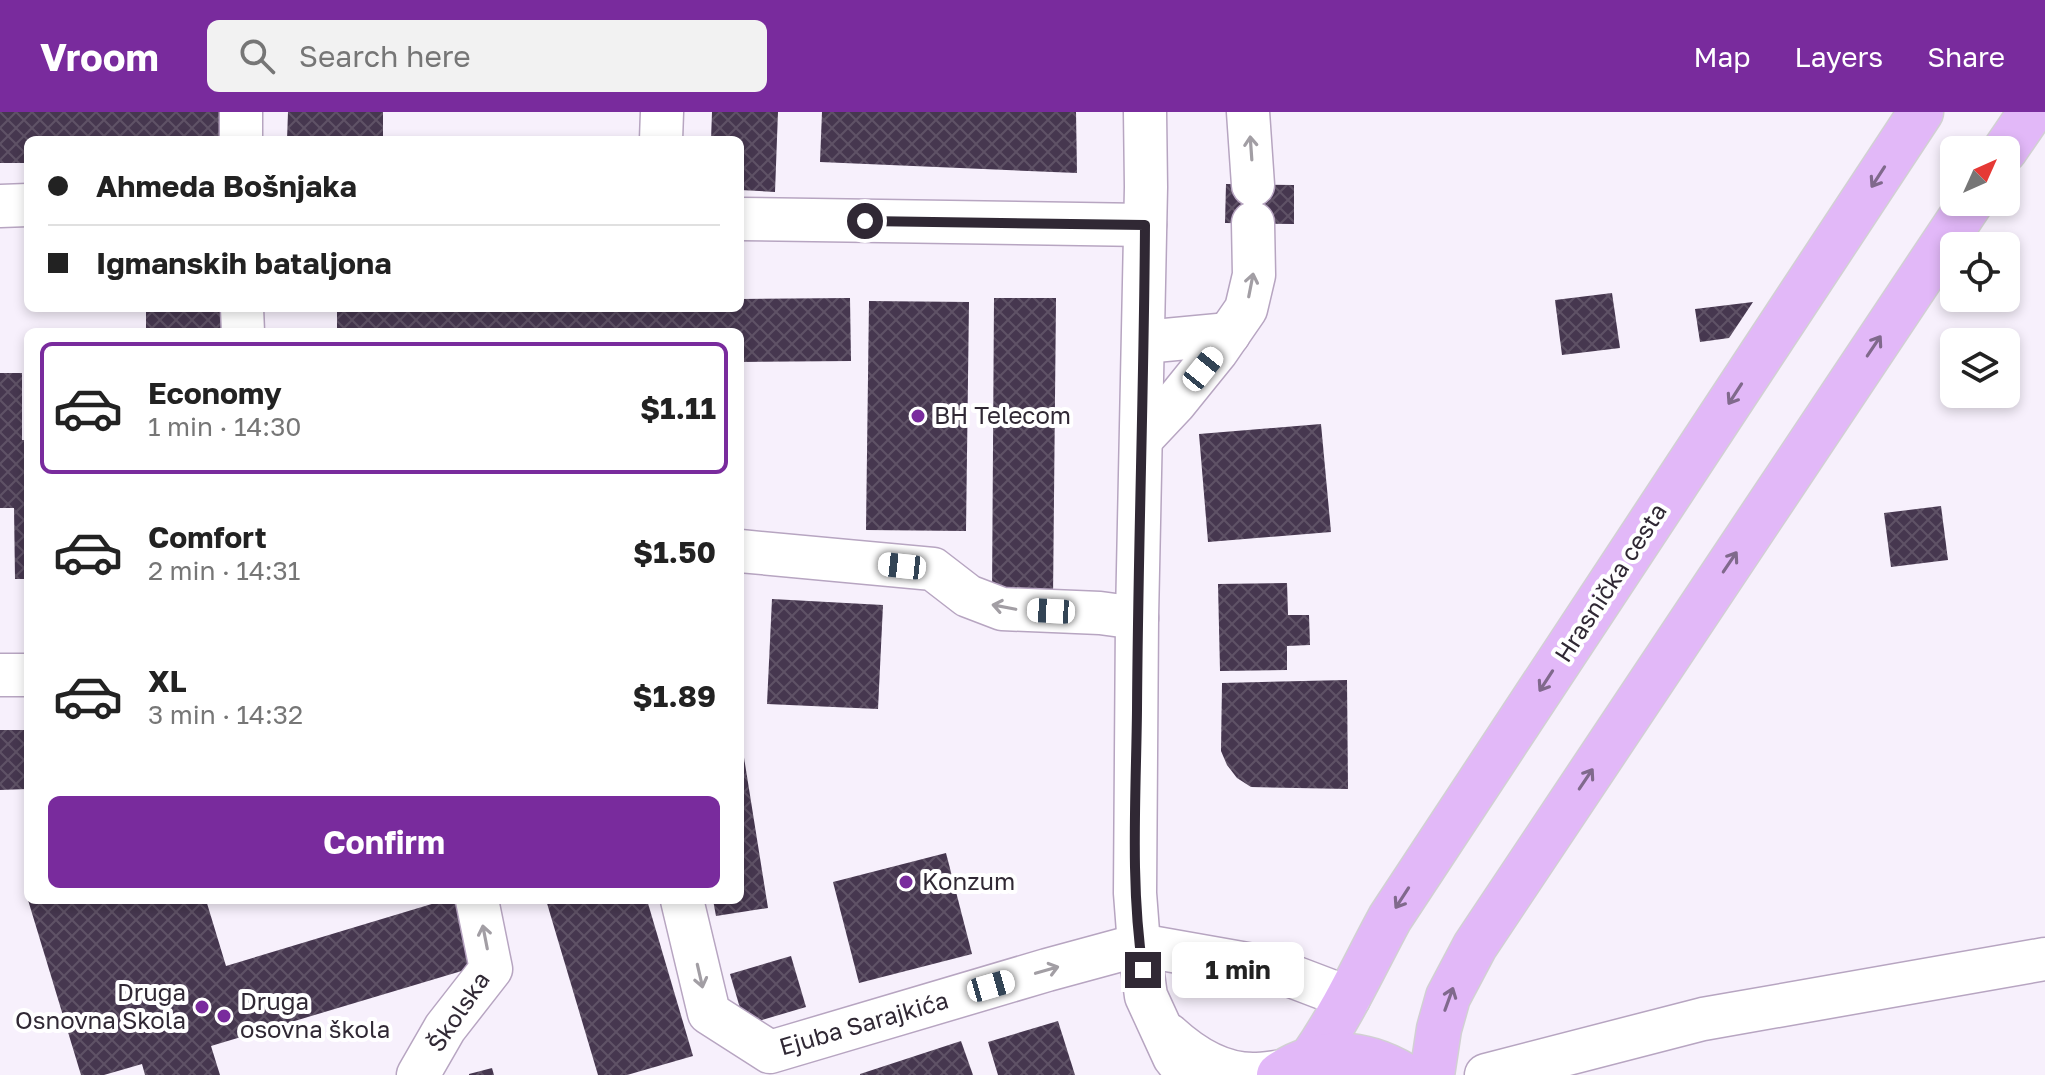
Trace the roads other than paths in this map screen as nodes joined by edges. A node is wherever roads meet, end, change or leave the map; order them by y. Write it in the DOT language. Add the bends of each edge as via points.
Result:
graph roads {
  1 [pos="241,112"];
  2 [pos="662,112"];
  3 [pos="1145,112"];
  4 [pos="1248,112"];
  5 [pos="1921,112"];
  6 [pos="2031,112"];
  7 [pos="241,136"];
  8 [pos="661,136"];
  9 [pos="2015,136"];
  10 [pos="24,205"];
  11 [pos="0,206"];
  12 [pos="1962,216"];
  13 [pos="744,219"];
  14 [pos="1145,225"];
  15 [pos="1229,334"];
  16 [pos="1144,342"];
  17 [pos="1143,437"];
  18 [pos="744,551"];
  19 [pos="1137,618"];
  20 [pos="0,675"];
  21 [pos="24,675"];
  22 [pos="478,904"];
  23 [pos="683,904"];
  24 [pos="1139,945"];
  25 [pos="2045,959"];
  26 [pos="1349,998"];
  27 [pos="1161,1028"];
  28 [pos="1291,1068"];
  29 [pos="418,1075"];
  30 [pos="1188,1075"];
  31 [pos="1404,1075"];
  32 [pos="1432,1075"];
  33 [pos="1486,1075"];
  1 -- 7 [label="street"];
  2 -- 8 [label="street"];
  3 -- 14 [label="street"];
  15 -- 4 [label="street, one-way" via="1246,309 1254,275"];
  5 -- 26 [label="main road, Hrasnička cesta, one-way" via="1390,918"];
  6 -- 9 [label="main road"];
  10 -- 11 [label="street"];
  32 -- 12 [label="main road, one-way" via="1448,997 1475,946"];
  13 -- 14 [label="street"];
  14 -- 16 [label="street"];
  15 -- 16 [label="street"];
  15 -- 17 [label="street"];
  16 -- 17 [label="street"];
  17 -- 19 [label="street"];
  19 -- 18 [label="street, one-way" via="1002,609 968,596 933,569"];
  19 -- 24 [label="street"];
  20 -- 21 [label="street"];
  29 -- 22 [label="street, Školska, one-way" via="445,1028 491,969"];
  23 -- 24 [label="street, Ejuba Sarajkića, one-way" via="709,1013 770,1052"];
  24 -- 26 [label="street" via="1270,968"];
  24 -- 27 [label="street" via="1146,996"];
  25 -- 33 [label="street" via="1703,1019"];
  26 -- 28 [label="main road, Hrasnička cesta" via="1329,1033"];
  27 -- 28 [label="street" via="1186,1051 1217,1067 1251,1074"];
  27 -- 30 [label="street"];
  28 -- 31 [label="main road" via="1336,1055 1363,1057"];
}
